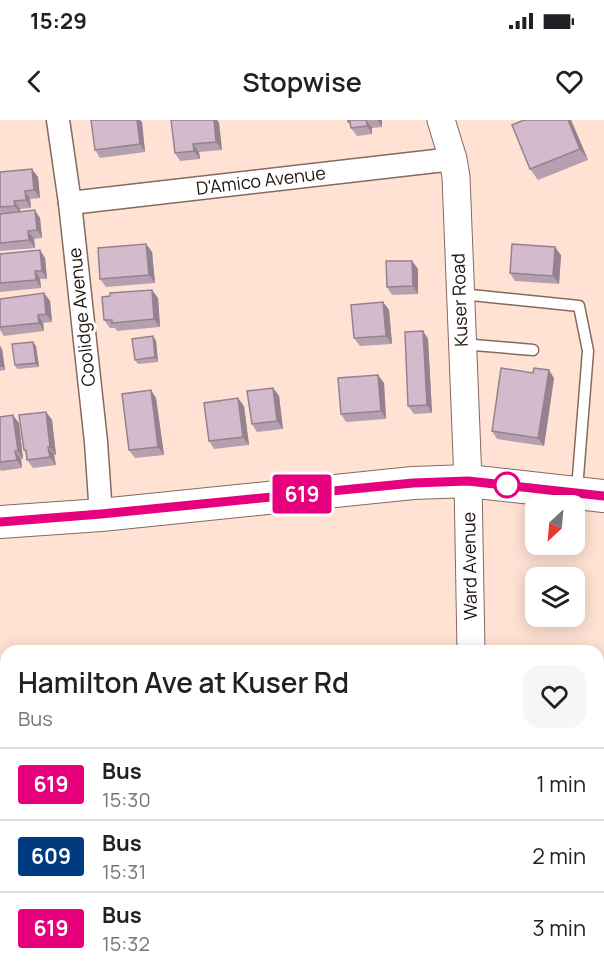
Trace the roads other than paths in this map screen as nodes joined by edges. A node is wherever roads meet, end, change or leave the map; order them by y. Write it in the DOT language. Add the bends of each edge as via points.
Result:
graph roads {
  1 [pos="58,120"];
  2 [pos="441,120"];
  3 [pos="453,159"];
  4 [pos="70,203"];
  5 [pos="460,294"];
  6 [pos="462,344"];
  7 [pos="533,350"];
  8 [pos="468,481"];
  9 [pos="591,494"];
  10 [pos="101,514"];
  11 [pos="0,522"];
  12 [pos="471,645"];
  1 -- 4 [label="street, Coolidge Avenue"];
  2 -- 3 [label="street, Kuser Road"];
  3 -- 4 [label="street, D'Amico Avenue"];
  3 -- 5 [label="street, Kuser Road"];
  4 -- 10 [label="street, Coolidge Avenue"];
  5 -- 6 [label="street, Kuser Road"];
  5 -- 9 [label="lane" via="579,306 588,351"];
  6 -- 7 [label="lane"];
  6 -- 8 [label="street, Kuser Road"];
  8 -- 9 [label="main road"];
  8 -- 10 [label="main road"];
  8 -- 12 [label="street, Ward Avenue"];
  10 -- 11 [label="main road"];
}
